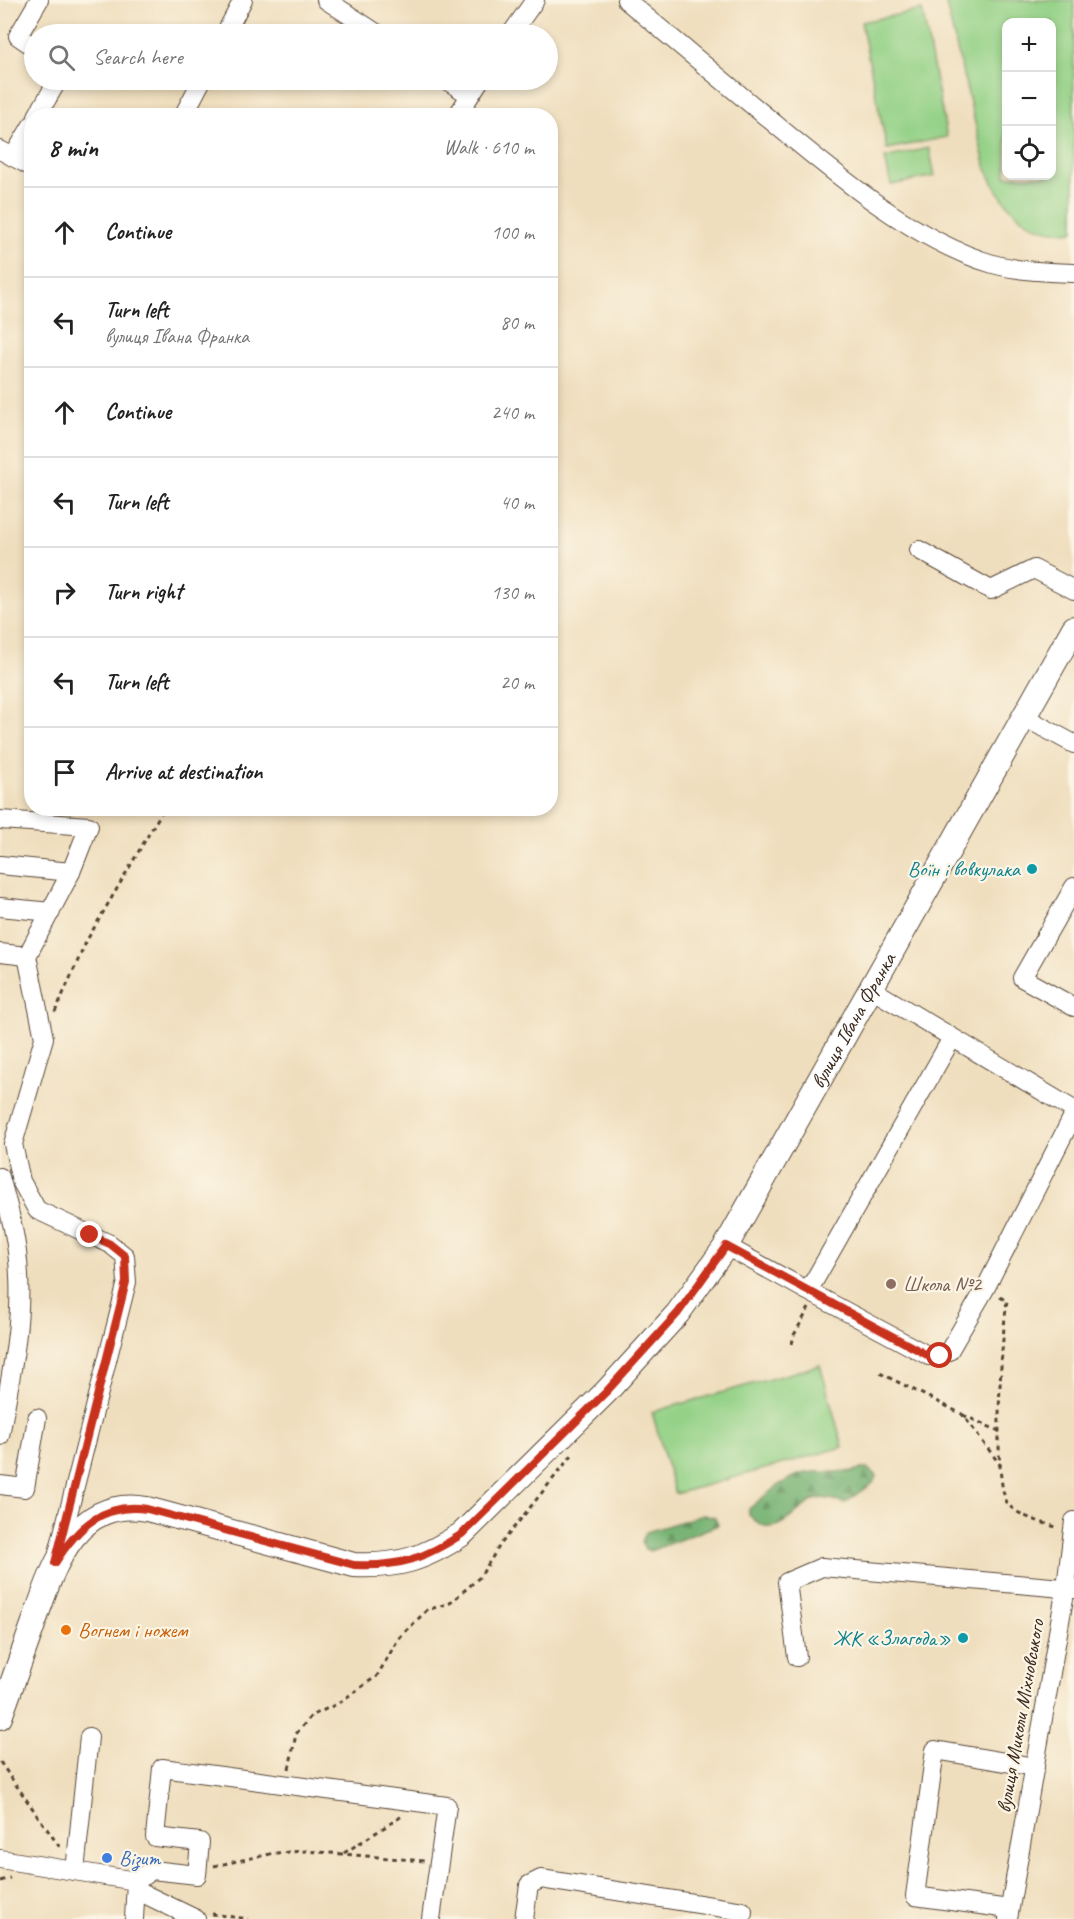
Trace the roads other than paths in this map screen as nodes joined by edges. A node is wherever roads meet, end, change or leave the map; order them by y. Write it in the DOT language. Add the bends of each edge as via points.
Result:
graph roads {
  1 [pos="39,0"];
  2 [pos="243,0"];
  3 [pos="326,0"];
  4 [pos="535,0"];
  5 [pos="626,0"];
  6 [pos="25,24"];
  7 [pos="230,24"];
  8 [pos="363,24"];
  9 [pos="518,24"];
  10 [pos="24,26"];
  11 [pos="24,40"];
  12 [pos="52,90"];
  13 [pos="197,90"];
  14 [pos="462,90"];
  15 [pos="473,90"];
  16 [pos="470,95"];
  17 [pos="42,108"];
  18 [pos="187,108"];
  19 [pos="462,108"];
  20 [pos="24,134"];
  21 [pos="7,153"];
  22 [pos="24,163"];
  23 [pos="1074,273"];
  24 [pos="919,550"];
  25 [pos="1074,590"];
  26 [pos="1074,628"];
  27 [pos="1024,717"];
  28 [pos="1074,744"];
  29 [pos="0,820"];
  30 [pos="0,865"];
  31 [pos="71,872"];
  32 [pos="1074,887"];
  33 [pos="0,907"];
  34 [pos="51,912"];
  35 [pos="0,953"];
  36 [pos="27,956"];
  37 [pos="871,988"];
  38 [pos="1074,1007"];
  39 [pos="952,1038"];
  40 [pos="1074,1112"];
  41 [pos="0,1177"];
  42 [pos="726,1246"];
  43 [pos="811,1293"];
  44 [pos="37,1418"];
  45 [pos="0,1436"];
  46 [pos="0,1485"];
  47 [pos="1072,1527"];
  48 [pos="55,1563"];
  49 [pos="1070,1588"];
  50 [pos="797,1657"];
  51 [pos="0,1717"];
  52 [pos="89,1737"];
  53 [pos="1035,1767"];
  54 [pos="154,1837"];
  55 [pos="0,1859"];
  56 [pos="152,1870"];
  57 [pos="75,1871"];
  58 [pos="136,1885"];
  59 [pos="1008,1914"];
  60 [pos="200,1917"];
  61 [pos="134,1919"];
  62 [pos="431,1919"];
  63 [pos="524,1919"];
  64 [pos="742,1919"];
  1 -- 6 [label="street"];
  2 -- 7 [label="street"];
  3 -- 8 [label="street"];
  4 -- 9 [label="street"];
  5 -- 23 [label="street" via="819,160 894,214 959,251 993,264"];
  10 -- 11 [label="street" via="18,36"];
  12 -- 17 [label="street"];
  13 -- 18 [label="street"];
  14 -- 16 [label="street"];
  15 -- 16 [label="street"];
  16 -- 19 [label="street"];
  20 -- 21 [label="street"];
  21 -- 22 [label="street"];
  24 -- 25 [label="street" via="991,590 1034,569"];
  26 -- 27 [label="main road, вулиця Івана Франка"];
  27 -- 28 [label="street"];
  27 -- 37 [label="main road, вулиця Івана Франка"];
  29 -- 31 [label="street" via="89,826"];
  30 -- 31 [label="street"];
  31 -- 34 [label="street"];
  32 -- 38 [label="street" via="1022,978"];
  33 -- 34 [label="street"];
  34 -- 36 [label="street"];
  35 -- 36 [label="street"];
  36 -- 48 [label="street" via="44,1038 12,1144 21,1181 37,1210 110,1244 125,1256 126,1282"];
  37 -- 39 [label="street"];
  37 -- 42 [label="main road, вулиця Івана Франка"];
  39 -- 40 [label="street"];
  39 -- 43 [label="street" via="814,1281"];
  40 -- 43 [label="street" via="950,1351 929,1356"];
  41 -- 45 [label="street" via="12,1218 19,1276 18,1320"];
  42 -- 43 [label="street"];
  42 -- 48 [label="main road, вулиця Івана Франка" via="678,1313 606,1392 462,1534 436,1551 410,1562 354,1565 136,1507 106,1511 93,1519 68,1543"];
  44 -- 46 [label="street" via="25,1488"];
  47 -- 49 [label="street, вулиця Миколи Міхновського"];
  48 -- 51 [label="main road, вулиця Івана Франка"];
  49 -- 50 [label="street" via="822,1567 787,1582"];
  49 -- 53 [label="street, вулиця Миколи Міхновського"];
  52 -- 57 [label="street"];
  53 -- 59 [label="street, вулиця Миколи Міхновського"];
  53 -- 59 [label="street" via="935,1750 915,1896"];
  54 -- 56 [label="street"];
  54 -- 56 [label="street" via="200,1842 196,1875"];
  54 -- 62 [label="street" via="162,1768 447,1806"];
  55 -- 57 [label="street"];
  56 -- 58 [label="street"];
  57 -- 58 [label="street"];
  58 -- 60 [label="street"];
  58 -- 61 [label="street"];
  63 -- 64 [label="street" via="529,1885 541,1879 743,1911"];
}
